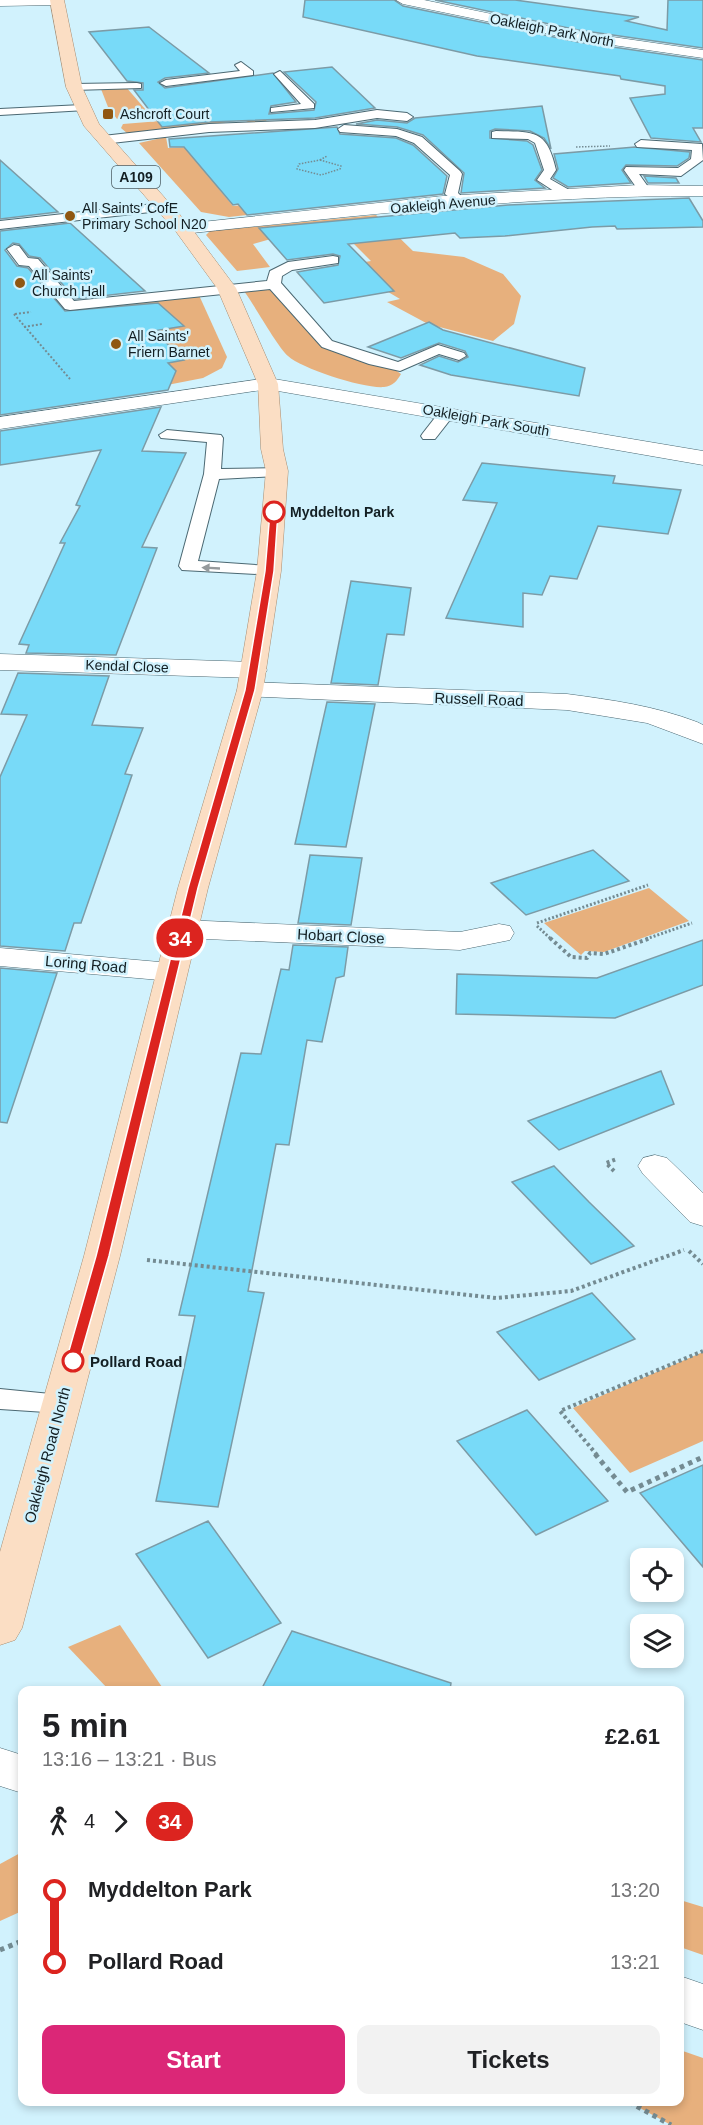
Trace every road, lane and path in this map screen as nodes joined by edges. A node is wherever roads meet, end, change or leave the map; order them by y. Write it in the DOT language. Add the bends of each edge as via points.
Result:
graph roads {
  1 [pos="57,0"];
  2 [pos="403,0"];
  3 [pos="0,2"];
  4 [pos="703,54"];
  5 [pos="241,65"];
  6 [pos="280,74"];
  7 [pos="166,83"];
  8 [pos="137,86"];
  9 [pos="74,87"];
  10 [pos="260,111"];
  11 [pos="0,112"];
  12 [pos="215,115"];
  13 [pos="192,117"];
  14 [pos="407,117"];
  15 [pos="86,119"];
  16 [pos="112,124"];
  17 [pos="315,124"];
  18 [pos="496,135"];
  19 [pos="103,140"];
  20 [pos="641,144"];
  21 [pos="320,160"];
  22 [pos="548,173"];
  23 [pos="645,191"];
  24 [pos="703,191"];
  25 [pos="567,194"];
  26 [pos="460,201"];
  27 [pos="163,207"];
  28 [pos="0,225"];
  29 [pos="183,229"];
  30 [pos="14,249"];
  31 [pos="333,260"];
  32 [pos="274,284"];
  33 [pos="226,288"];
  34 [pos="14,314"];
  35 [pos="459,356"];
  36 [pos="268,384"];
  37 [pos="96,409"];
  38 [pos="447,413"];
  39 [pos="0,423"];
  40 [pos="167,435"];
  41 [pos="429,436"];
  42 [pos="703,458"];
  43 [pos="277,471"];
  44 [pos="212,474"];
  45 [pos="269,571"];
  46 [pos="0,662"];
  47 [pos="252,680"];
  48 [pos="703,736"];
  49 [pos="648,885"];
  50 [pos="692,923"];
  51 [pos="183,929"];
  52 [pos="499,933"];
  53 [pos="0,957"];
  54 [pos="171,972"];
  55 [pos="655,1166"];
  56 [pos="703,1214"];
  57 [pos="695,1248"];
  58 [pos="102,1256"];
  59 [pos="703,1351"];
  60 [pos="0,1399"];
  61 [pos="61,1404"];
  62 [pos="703,1457"];
  63 [pos="0,1628"];
  64 [pos="0,1767"];
  65 [pos="18,1773"];
  66 [pos="18,1943"];
  67 [pos="0,1950"];
  68 [pos="684,2000"];
  69 [pos="703,2007"];
  70 [pos="636,2106"];
  71 [pos="671,2125"];
  1 -- 3 [label="street"];
  1 -- 9 [label="main road, Oakleigh Road North / A109"];
  2 -- 4 [label="street, Oakleigh Park North" via="578,36"];
  5 -- 7 [label="lane" via="249,73"];
  6 -- 10 [label="lane" via="310,106"];
  8 -- 9 [label="lane"];
  9 -- 15 [label="main road, Oakleigh Road North / A109"];
  11 -- 15 [label="lane"];
  12 -- 13 [label="lane"];
  14 -- 17 [label="lane" via="377,114"];
  15 -- 16 [label="lane"];
  15 -- 19 [label="main road, Oakleigh Road North / A109"];
  17 -- 19 [label="lane" via="209,128"];
  17 -- 26 [label="lane" via="351,131 397,133 418,140 456,174 451,194"];
  18 -- 22 [label="lane" via="527,136 541,141"];
  19 -- 27 [label="main road, Oakleigh Road North / A109"];
  20 -- 22 [label="path" via="559,151 567,166"];
  20 -- 23 [label="lane" via="698,147 697,160 681,172 630,170"];
  21 -- 21 [label="path" via="303,162 297,169 321,175 340,170 341,165"];
  22 -- 25 [label="lane" via="543,180"];
  23 -- 24 [label="street, Oakleigh Avenue"];
  23 -- 25 [label="street, Oakleigh Avenue"];
  25 -- 26 [label="street, Oakleigh Avenue"];
  26 -- 29 [label="street, Oakleigh Avenue"];
  27 -- 28 [label="lane"];
  27 -- 29 [label="main road, Oakleigh Road North / A109"];
  29 -- 33 [label="main road, Oakleigh Road North / A109"];
  30 -- 33 [label="lane" via="24,262 33,262 70,306"];
  31 -- 32 [label="lane" via="288,266 275,274"];
  32 -- 33 [label="lane"];
  32 -- 35 [label="lane" via="327,344 400,367 438,349"];
  33 -- 36 [label="main road, Oakleigh Road North / A109"];
  34 -- 37 [label="path"];
  36 -- 37 [label="street"];
  36 -- 38 [label="street, Oakleigh Park South"];
  36 -- 43 [label="main road, Oakleigh Road North / A109"];
  37 -- 39 [label="street"];
  38 -- 41 [label="lane"];
  38 -- 42 [label="street, Oakleigh Park South"];
  40 -- 44 [label="lane" via="215,438"];
  43 -- 44 [label="lane"];
  43 -- 45 [label="main road, Oakleigh Road North / A109"];
  45 -- 44 [label="lane, one-way" via="188,566"];
  45 -- 47 [label="main road, Oakleigh Road North / A109"];
  46 -- 47 [label="street, Kendal Close"];
  47 -- 48 [label="street, Russell Road" via="616,708 662,719"];
  47 -- 51 [label="main road, Oakleigh Road North / A109"];
  49 -- 50 [label="path" via="534,924 571,957 587,958 590,953 604,954"];
  51 -- 52 [label="street, Hobart Close" via="460,941"];
  51 -- 54 [label="main road, Oakleigh Road North / A109"];
  53 -- 54 [label="street, Loring Road"];
  54 -- 58 [label="main road, Oakleigh Road North / A109"];
  55 -- 56 [label="street"];
  57 -- 58 [label="path" via="571,1291 496,1298"];
  58 -- 61 [label="main road, Oakleigh Road North / A109"];
  59 -- 62 [label="path" via="560,1411 627,1492"];
  60 -- 61 [label="lane"];
  61 -- 63 [label="main road, Oakleigh Road North / A109"];
  64 -- 65 [label="street"];
  66 -- 67 [label="path"];
  68 -- 69 [label="street"];
  70 -- 71 [label="path"];
}
